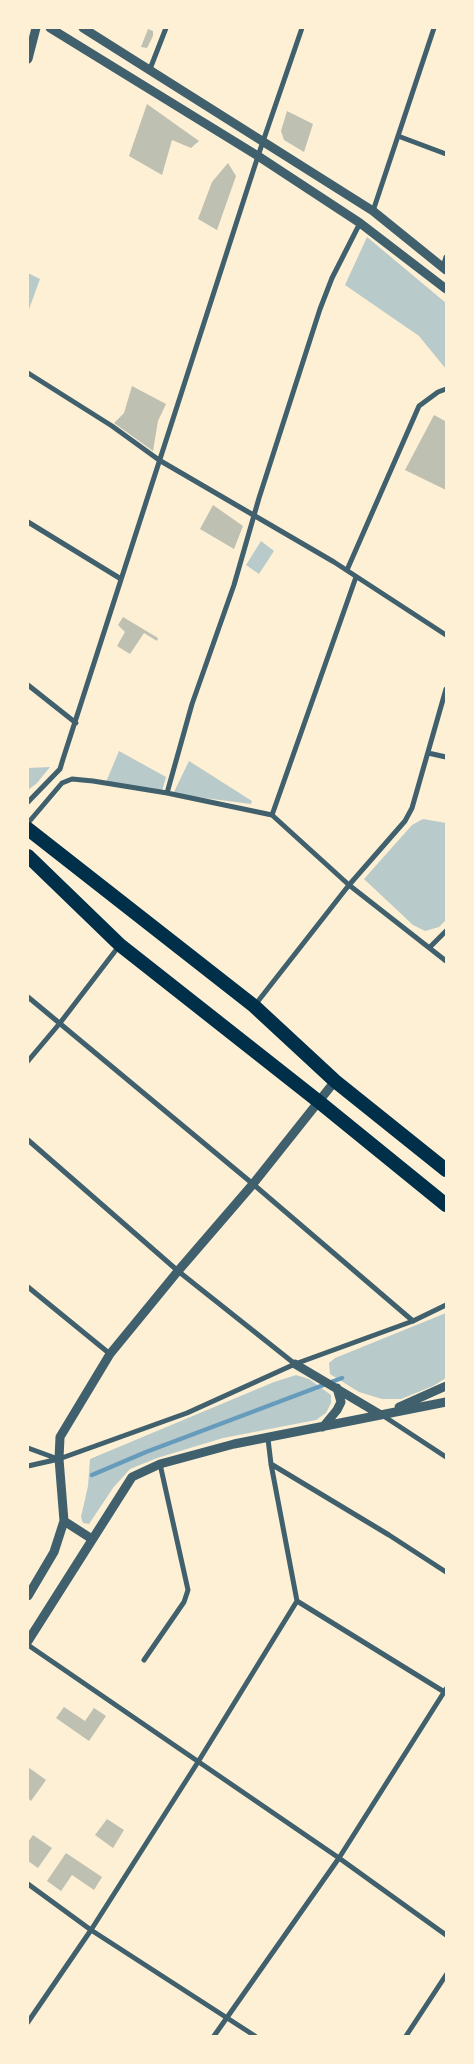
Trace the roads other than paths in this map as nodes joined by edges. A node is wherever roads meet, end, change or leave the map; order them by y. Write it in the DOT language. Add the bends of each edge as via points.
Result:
graph roads {
  1 [pos="36,28"];
  2 [pos="50,28"];
  3 [pos="83,28"];
  4 [pos="166,28"];
  5 [pos="302,28"];
  6 [pos="434,28"];
  7 [pos="28,59"];
  8 [pos="150,69"];
  9 [pos="398,136"];
  10 [pos="264,141"];
  11 [pos="446,154"];
  12 [pos="258,156"];
  13 [pos="373,212"];
  14 [pos="360,223"];
  15 [pos="446,257"];
  16 [pos="445,268"];
  17 [pos="446,289"];
  18 [pos="28,373"];
  19 [pos="446,389"];
  20 [pos="159,460"];
  21 [pos="254,516"];
  22 [pos="28,522"];
  23 [pos="347,570"];
  24 [pos="356,577"];
  25 [pos="121,579"];
  26 [pos="446,635"];
  27 [pos="28,685"];
  28 [pos="446,689"];
  29 [pos="76,723"];
  30 [pos="428,753"];
  31 [pos="446,757"];
  32 [pos="167,793"];
  33 [pos="28,802"];
  34 [pos="272,815"];
  35 [pos="28,823"];
  36 [pos="28,828"];
  37 [pos="28,856"];
  38 [pos="349,885"];
  39 [pos="446,931"];
  40 [pos="120,945"];
  41 [pos="430,947"];
  42 [pos="446,961"];
  43 [pos="28,997"];
  44 [pos="254,1006"];
  45 [pos="60,1023"];
  46 [pos="28,1061"];
  47 [pos="335,1081"];
  48 [pos="318,1101"];
  49 [pos="28,1140"];
  50 [pos="446,1170"];
  51 [pos="253,1184"];
  52 [pos="446,1205"];
  53 [pos="178,1271"];
  54 [pos="28,1287"];
  55 [pos="446,1305"];
  56 [pos="413,1321"];
  57 [pos="110,1354"];
  58 [pos="295,1364"];
  59 [pos="446,1386"];
  60 [pos="337,1388"];
  61 [pos="446,1402"];
  62 [pos="382,1414"];
  63 [pos="323,1427"];
  64 [pos="268,1439"];
  65 [pos="28,1448"];
  66 [pos="446,1457"];
  67 [pos="58,1459"];
  68 [pos="160,1464"];
  69 [pos="271,1464"];
  70 [pos="28,1466"];
  71 [pos="64,1521"];
  72 [pos="92,1539"];
  73 [pos="446,1572"];
  74 [pos="28,1596"];
  75 [pos="297,1601"];
  76 [pos="28,1643"];
  77 [pos="144,1660"];
  78 [pos="446,1692"];
  79 [pos="198,1762"];
  80 [pos="339,1858"];
  81 [pos="28,1884"];
  82 [pos="91,1930"];
  83 [pos="446,1935"];
  84 [pos="446,1975"];
  85 [pos="227,2018"];
  86 [pos="28,2022"];
  87 [pos="214,2036"];
  88 [pos="255,2036"];
  89 [pos="406,2036"];
  1 -- 7 [label="street"];
  2 -- 12 [label="street"];
  3 -- 8 [label="street"];
  4 -- 8 [label="street"];
  5 -- 10 [label="street"];
  6 -- 9 [label="street"];
  8 -- 10 [label="street"];
  9 -- 11 [label="street"];
  9 -- 13 [label="street"];
  10 -- 12 [label="street"];
  10 -- 13 [label="street"];
  12 -- 14 [label="street"];
  12 -- 20 [label="street"];
  13 -- 16 [label="street"];
  14 -- 17 [label="street"];
  14 -- 21 [label="street" via="320,309"];
  15 -- 16 [label="street"];
  18 -- 20 [label="street"];
  19 -- 23 [label="street" via="419,406"];
  20 -- 21 [label="street"];
  20 -- 25 [label="street"];
  21 -- 23 [label="street"];
  21 -- 32 [label="street" via="234,585 192,704"];
  22 -- 25 [label="street"];
  23 -- 24 [label="street"];
  24 -- 26 [label="street"];
  24 -- 34 [label="street"];
  25 -- 29 [label="street"];
  27 -- 29 [label="street"];
  28 -- 30 [label="street"];
  29 -- 33 [label="street" via="60,769"];
  30 -- 31 [label="street"];
  30 -- 38 [label="street" via="405,821"];
  32 -- 34 [label="street"];
  32 -- 35 [label="street" via="72,780 62,783"];
  34 -- 38 [label="street"];
  36 -- 44 [label="highway"];
  37 -- 40 [label="highway"];
  38 -- 41 [label="street"];
  38 -- 44 [label="street"];
  39 -- 41 [label="street"];
  40 -- 45 [label="street"];
  40 -- 48 [label="highway"];
  41 -- 42 [label="street"];
  43 -- 45 [label="street"];
  44 -- 47 [label="highway"];
  45 -- 46 [label="street"];
  45 -- 51 [label="street"];
  47 -- 48 [label="street"];
  47 -- 50 [label="highway"];
  48 -- 51 [label="street"];
  48 -- 52 [label="highway"];
  49 -- 53 [label="street"];
  51 -- 53 [label="street"];
  51 -- 56 [label="street"];
  53 -- 57 [label="street"];
  53 -- 58 [label="street"];
  54 -- 57 [label="street"];
  55 -- 56 [label="street"];
  56 -- 58 [label="street"];
  57 -- 67 [label="street" via="60,1437"];
  58 -- 60 [label="street"];
  58 -- 67 [label="street" via="186,1413"];
  59 -- 62 [label="street"];
  60 -- 62 [label="street"];
  60 -- 63 [label="street" via="341,1402"];
  61 -- 62 [label="street"];
  62 -- 63 [label="street"];
  62 -- 66 [label="street"];
  63 -- 64 [label="street"];
  64 -- 68 [label="street" via="234,1444"];
  64 -- 69 [label="street"];
  65 -- 67 [label="street"];
  67 -- 70 [label="street"];
  67 -- 71 [label="street"];
  68 -- 72 [label="street" via="132,1477"];
  68 -- 77 [label="street" via="188,1590 184,1602"];
  69 -- 73 [label="street"];
  69 -- 75 [label="street"];
  71 -- 72 [label="street"];
  71 -- 74 [label="street" via="54,1552"];
  72 -- 76 [label="street"];
  75 -- 78 [label="street"];
  75 -- 79 [label="street"];
  76 -- 79 [label="street"];
  78 -- 80 [label="street"];
  79 -- 80 [label="street"];
  79 -- 82 [label="street"];
  80 -- 83 [label="street"];
  80 -- 85 [label="street"];
  81 -- 82 [label="street"];
  82 -- 85 [label="street"];
  82 -- 86 [label="street"];
  84 -- 89 [label="street"];
  85 -- 87 [label="street"];
  85 -- 88 [label="street"];
}
